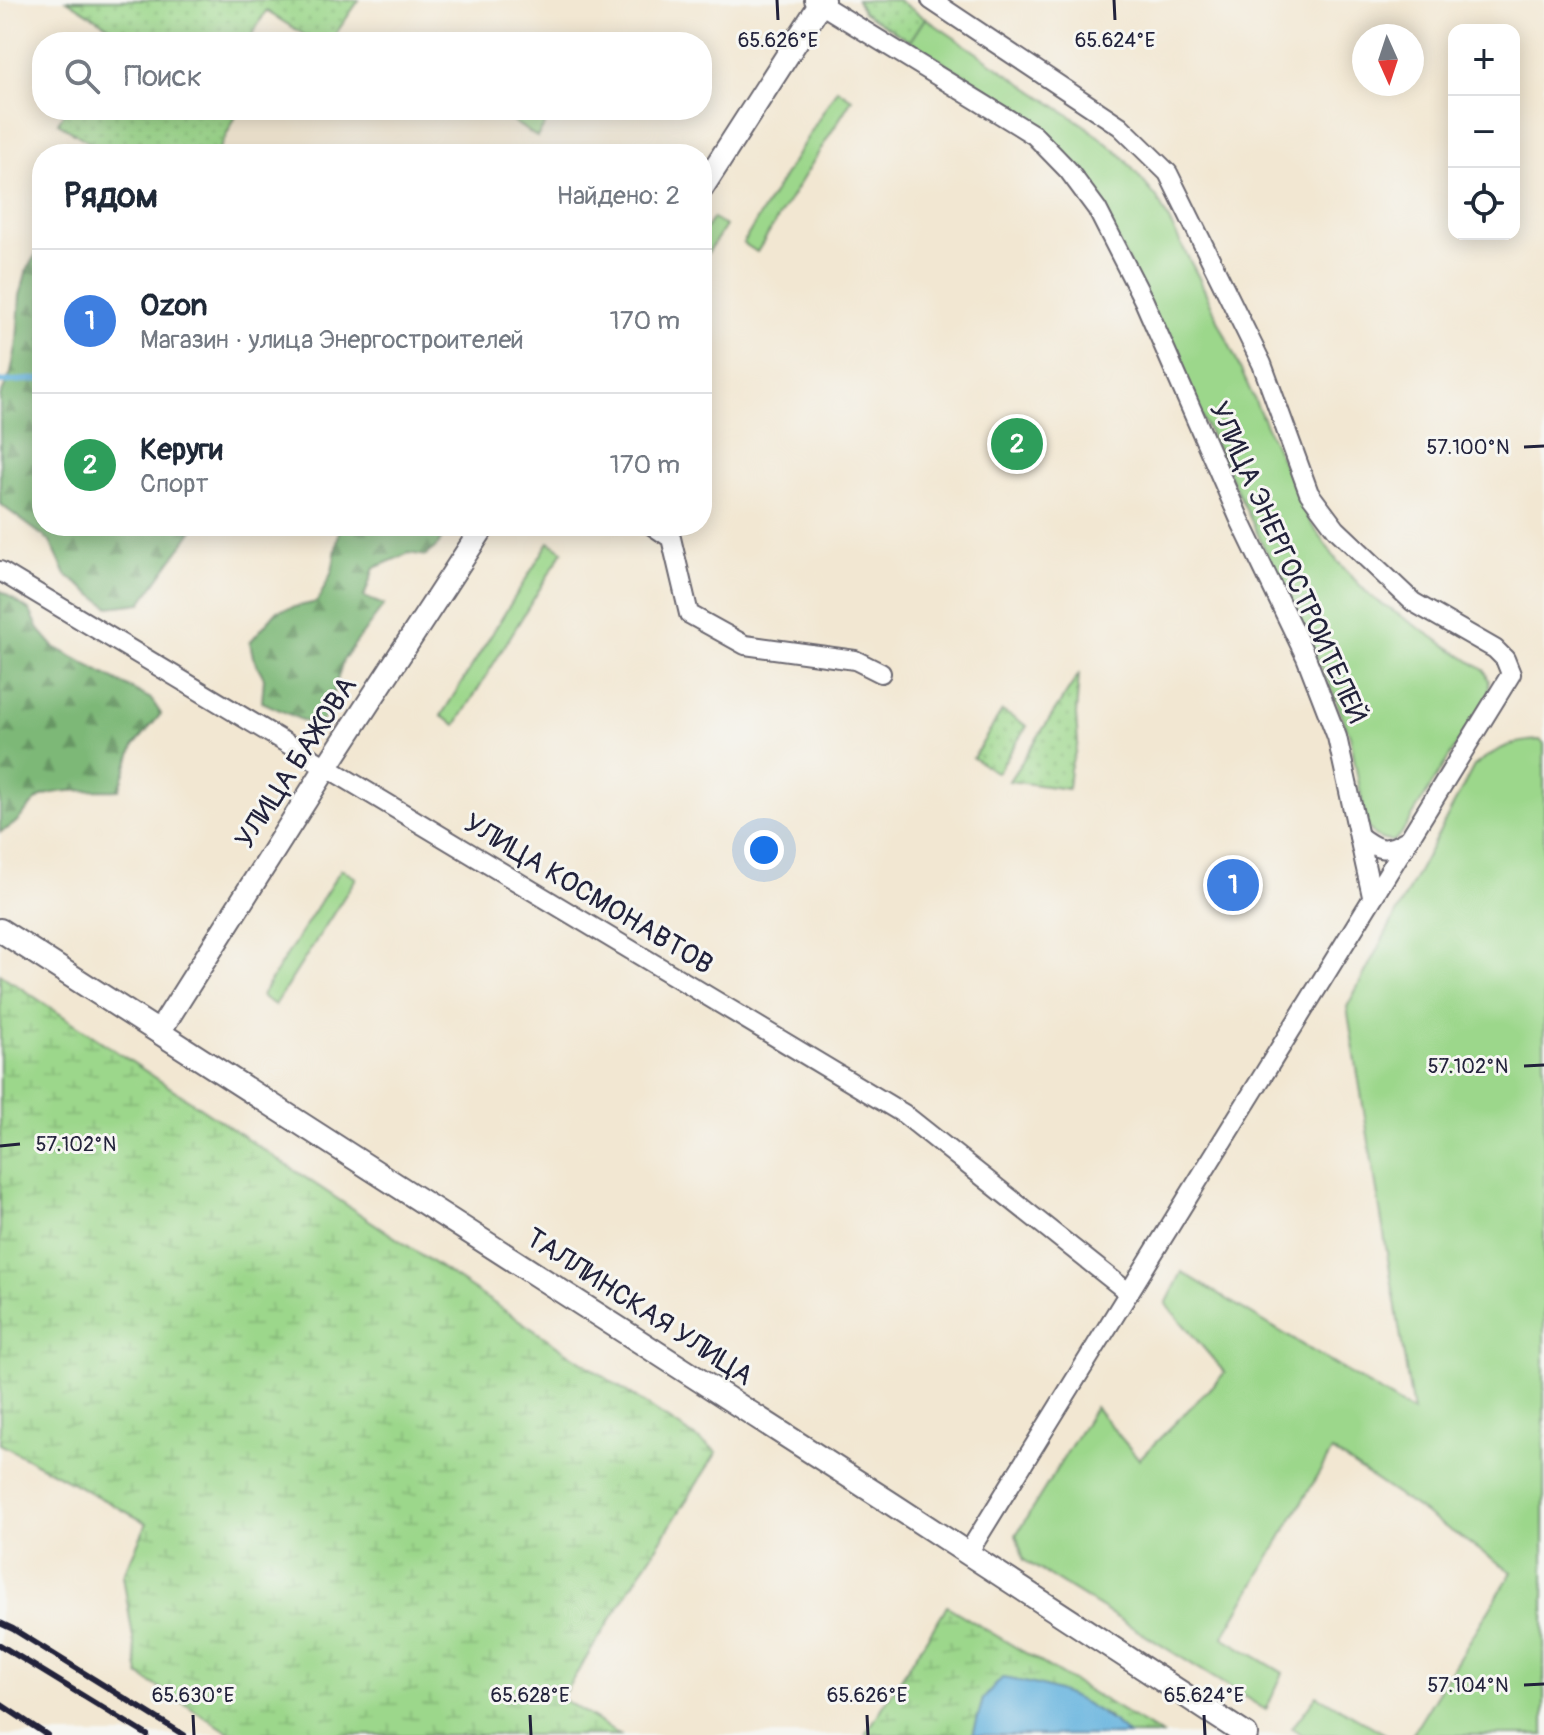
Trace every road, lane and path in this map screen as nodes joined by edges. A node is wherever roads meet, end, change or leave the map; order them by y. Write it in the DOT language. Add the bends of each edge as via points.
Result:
graph roads {
  1 [pos="931,0"];
  2 [pos="819,1"];
  3 [pos="712,172"];
  4 [pos="477,536"];
  5 [pos="668,536"];
  6 [pos="0,571"];
  7 [pos="881,673"];
  8 [pos="326,768"];
  9 [pos="1359,836"];
  10 [pos="1408,840"];
  11 [pos="1372,896"];
  12 [pos="0,930"];
  13 [pos="159,1032"];
  14 [pos="1129,1293"];
  15 [pos="968,1553"];
  16 [pos="1246,1735"];
  1 -- 10 [label="street, УЛИЦА ЭНЕРГОСТРОИТЕЛЕЙ" via="1120,126 1168,173 1262,364 1309,493 1336,529 1413,602 1505,659 1511,674"];
  2 -- 3 [label="street"];
  2 -- 9 [label="street, УЛИЦА ЭНЕРГОСТРОИТЕЛЕЙ" via="1034,135 1097,209 1306,657 1337,737"];
  4 -- 8 [label="street, УЛИЦА БАЖОВА"];
  5 -- 7 [label="street" via="689,614 745,645 855,660"];
  6 -- 8 [label="street, УЛИЦА КОСМОНАВТОВ"];
  8 -- 13 [label="street, УЛИЦА БАЖОВА"];
  8 -- 14 [label="street, УЛИЦА КОСМОНАВТОВ" via="904,1114"];
  9 -- 10 [label="street" via="1376,849 1388,850"];
  9 -- 11 [label="street, УЛИЦА ЭНЕРГОСТРОИТЕЛЕЙ"];
  10 -- 11 [label="street, УЛИЦА ЭНЕРГОСТРОИТЕЛЕЙ"];
  11 -- 14 [label="street"];
  12 -- 13 [label="street, ТАЛЛИНСКАЯ УЛИЦА"];
  13 -- 15 [label="street, ТАЛЛИНСКАЯ УЛИЦА"];
  14 -- 15 [label="street"];
  15 -- 16 [label="street, ТАЛЛИНСКАЯ УЛИЦА"];
}
